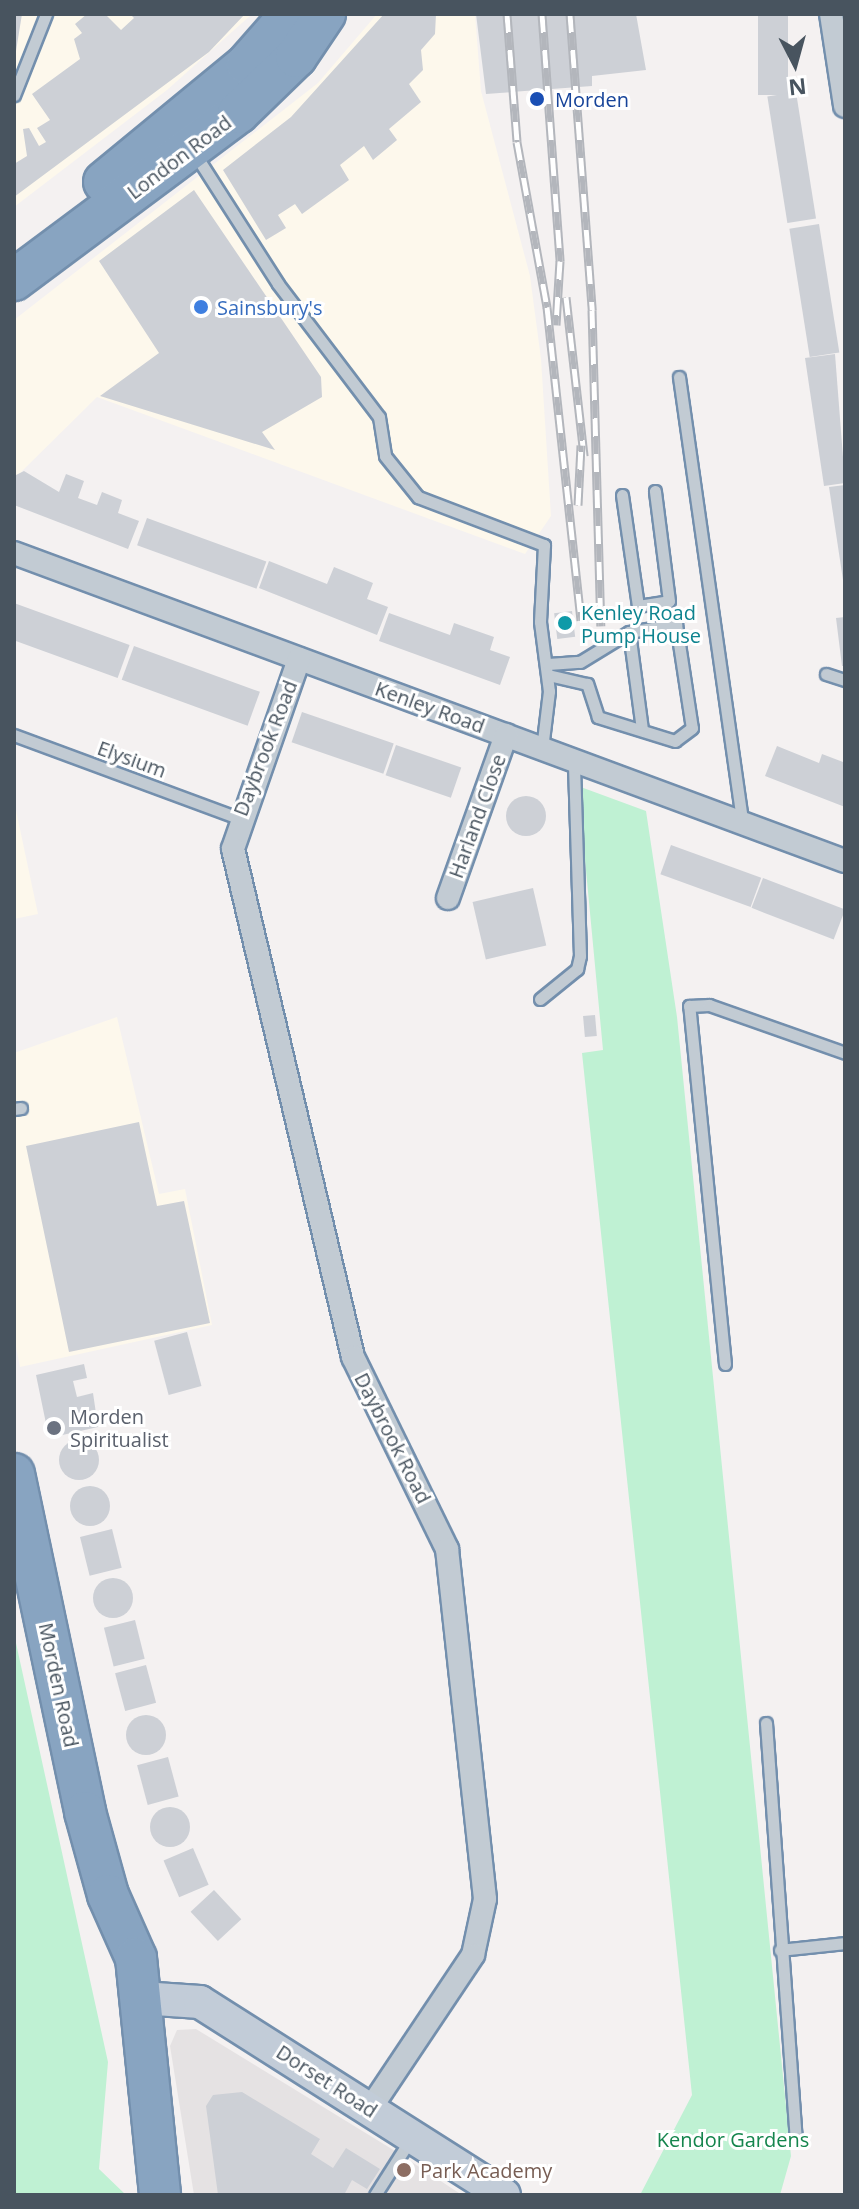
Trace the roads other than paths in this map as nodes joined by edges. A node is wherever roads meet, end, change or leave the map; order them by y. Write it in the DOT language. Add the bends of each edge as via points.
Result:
graph roads {
  1 [pos="46,14"];
  2 [pos="291,14"];
  3 [pos="325,14"];
  4 [pos="347,14"];
  5 [pos="831,14"];
  6 [pos="296,57"];
  7 [pos="14,95"];
  8 [pos="845,106"];
  9 [pos="193,150"];
  10 [pos="14,250"];
  11 [pos="14,280"];
  12 [pos="679,377"];
  13 [pos="655,491"];
  14 [pos="622,495"];
  15 [pos="14,553"];
  16 [pos="629,632"];
  17 [pos="299,659"];
  18 [pos="548,670"];
  19 [pos="826,674"];
  20 [pos="845,680"];
  21 [pos="642,730"];
  22 [pos="14,735"];
  23 [pos="506,735"];
  24 [pos="542,749"];
  25 [pos="574,761"];
  26 [pos="238,818"];
  27 [pos="743,824"];
  28 [pos="845,861"];
  29 [pos="448,898"];
  30 [pos="540,999"];
  31 [pos="845,1053"];
  32 [pos="725,1364"];
  33 [pos="14,1474"];
  34 [pos="766,1723"];
  35 [pos="108,1895"];
  36 [pos="845,1943"];
  37 [pos="780,1950"];
  38 [pos="141,1998"];
  39 [pos="370,2109"];
  40 [pos="148,2118"];
  41 [pos="412,2135"];
  42 [pos="796,2140"];
  43 [pos="160,2195"];
  44 [pos="375,2195"];
  45 [pos="504,2195"];
  1 -- 7 [label="lane"];
  2 -- 10 [label="highway, London Road" via="220,89"];
  3 -- 6 [label="highway, London Road"];
  4 -- 6 [label="street"];
  5 -- 8 [label="street"];
  6 -- 9 [label="highway, London Road"];
  9 -- 11 [label="highway, London Road"];
  9 -- 18 [label="lane" via="278,284 379,417 385,456 418,497 544,545 540,622"];
  12 -- 27 [label="lane"];
  13 -- 14 [label="lane" via="669,601 638,606"];
  15 -- 17 [label="street, Kenley Road"];
  16 -- 18 [label="lane" via="580,662"];
  16 -- 21 [label="lane"];
  16 -- 21 [label="lane" via="676,624 692,728 675,741"];
  17 -- 23 [label="street, Kenley Road"];
  17 -- 26 [label="street, Daybrook Road"];
  18 -- 21 [label="lane" via="587,684 598,717"];
  18 -- 24 [label="lane"];
  19 -- 20 [label="lane"];
  22 -- 26 [label="lane, Elysium"];
  23 -- 24 [label="street, Kenley Road"];
  23 -- 29 [label="street, Harland Close"];
  24 -- 25 [label="street, Kenley Road"];
  25 -- 27 [label="street, Kenley Road"];
  25 -- 30 [label="lane" via="580,956 577,969"];
  26 -- 39 [label="street, Daybrook Road" via="235,863 353,1357 438,1527 454,1580 485,1919 473,1955"];
  27 -- 28 [label="street, Kenley Road"];
  31 -- 32 [label="lane" via="709,1005 689,1006"];
  33 -- 35 [label="highway, Morden Road"];
  34 -- 37 [label="lane"];
  35 -- 38 [label="highway, Morden Road" via="125,1922"];
  35 -- 40 [label="highway, Morden Road" via="108,1949 132,2093"];
  36 -- 37 [label="lane"];
  37 -- 42 [label="lane"];
  38 -- 39 [label="main road, Dorset Road" via="200,2002"];
  38 -- 40 [label="highway, Morden Road" via="152,2091"];
  39 -- 41 [label="main road, Dorset Road"];
  40 -- 43 [label="highway, Morden Road"];
  41 -- 44 [label="lane"];
  41 -- 45 [label="main road, Dorset Road"];
}
